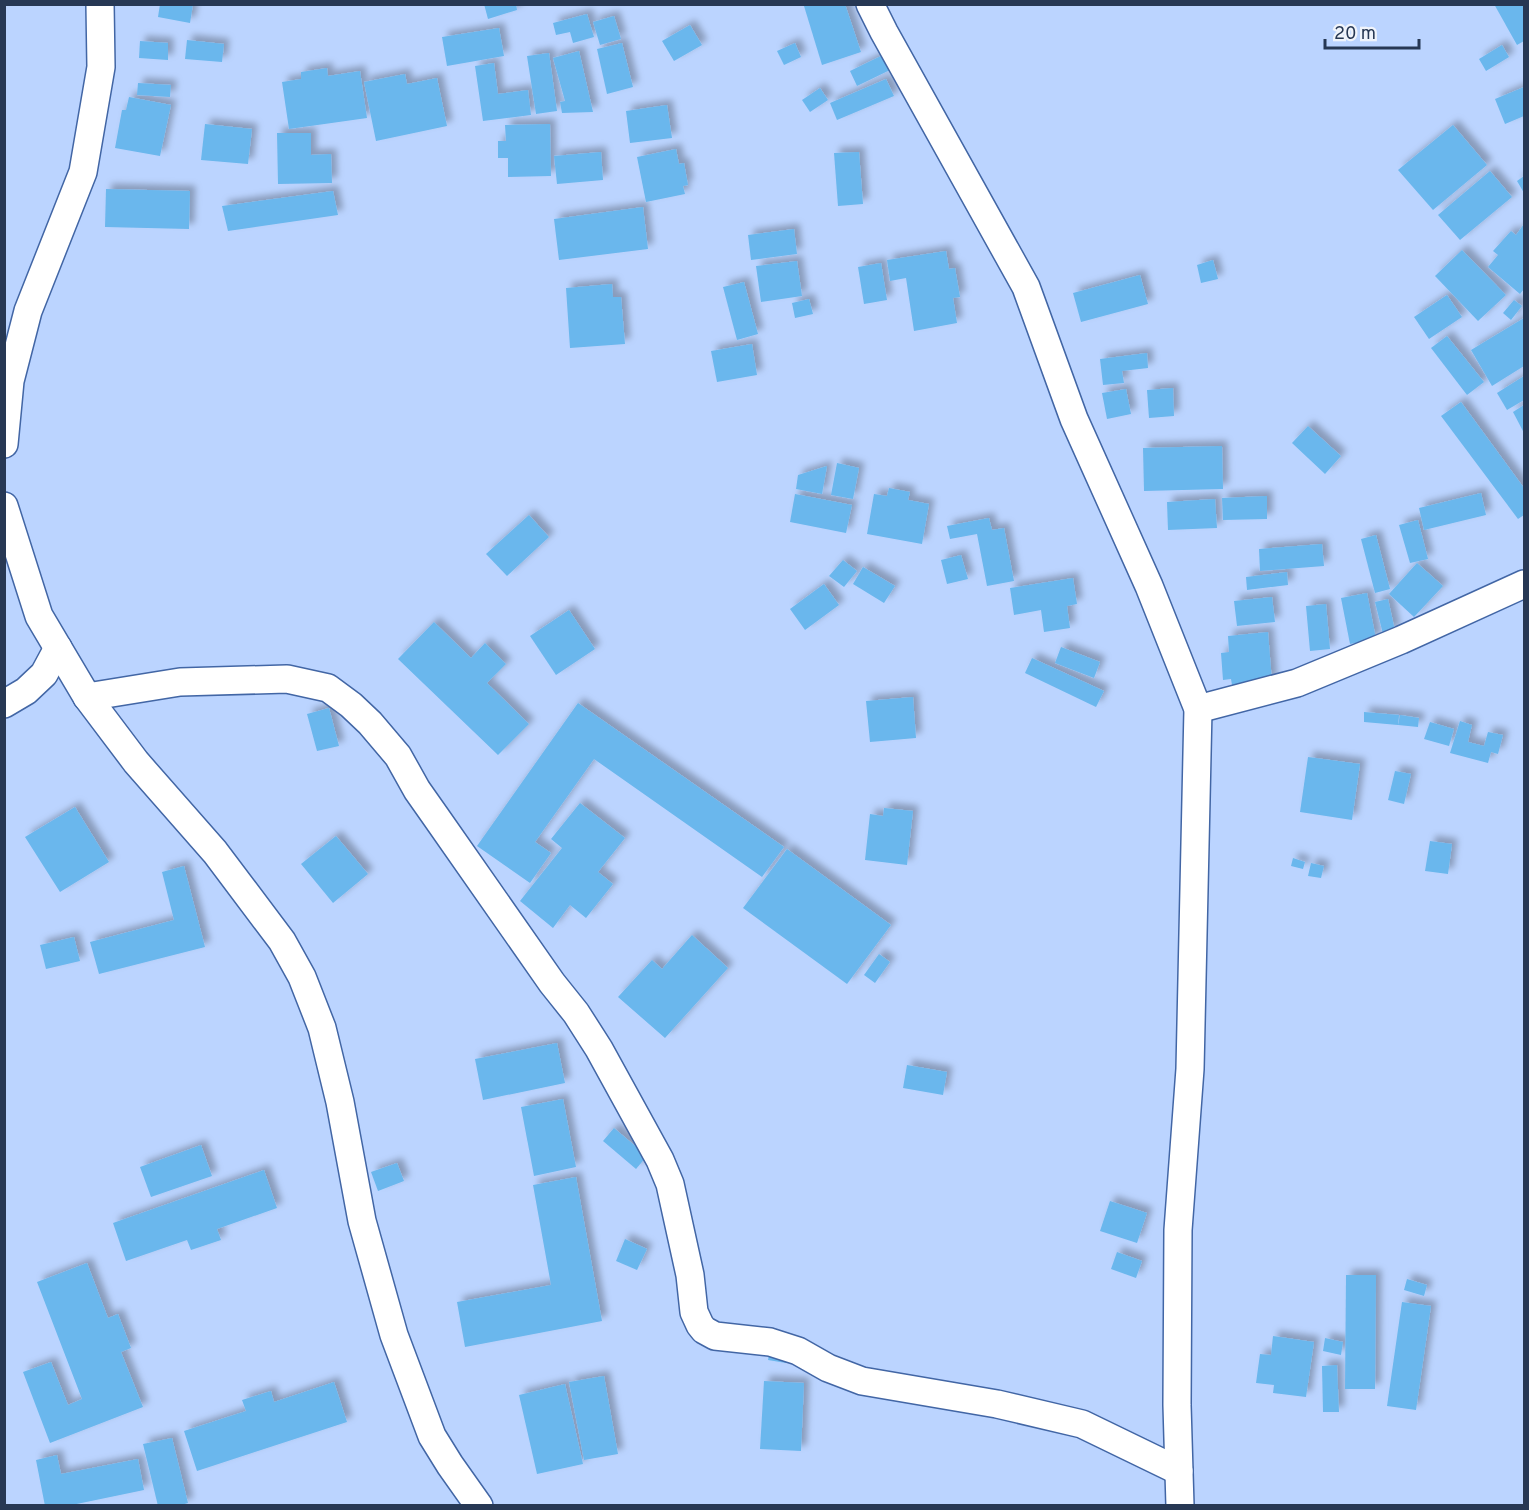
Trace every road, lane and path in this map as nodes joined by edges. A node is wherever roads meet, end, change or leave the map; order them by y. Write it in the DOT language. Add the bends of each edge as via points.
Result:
graph roads {
  1 [pos="100,4"];
  2 [pos="870,4"];
  3 [pos="4,444"];
  4 [pos="4,506"];
  5 [pos="1524,584"];
  6 [pos="58,648"];
  7 [pos="87,697"];
  8 [pos="4,704"];
  9 [pos="1198,709"];
  10 [pos="1179,1471"];
  11 [pos="479,1506"];
  12 [pos="1180,1506"];
  1 -- 3 [label="street" via="101,67 83,172 28,310 10,381"];
  2 -- 9 [label="street" via="1026,287 1074,419 1149,586"];
  4 -- 6 [label="street" via="39,616"];
  5 -- 9 [label="street" via="1297,682"];
  6 -- 7 [label="street"];
  6 -- 8 [label="street" via="44,674"];
  7 -- 10 [label="street" via="180,682 287,679 328,688 370,723 398,756 417,790 599,1049 670,1184 694,1312 704,1330 715,1336 770,1342 798,1351 862,1381 997,1404 1082,1424"];
  7 -- 11 [label="street" via="136,762 215,852 282,941 302,977 322,1028 362,1221 394,1335 432,1436"];
  9 -- 10 [label="street" via="1190,1069 1178,1230"];
  10 -- 12 [label="street"];
}
